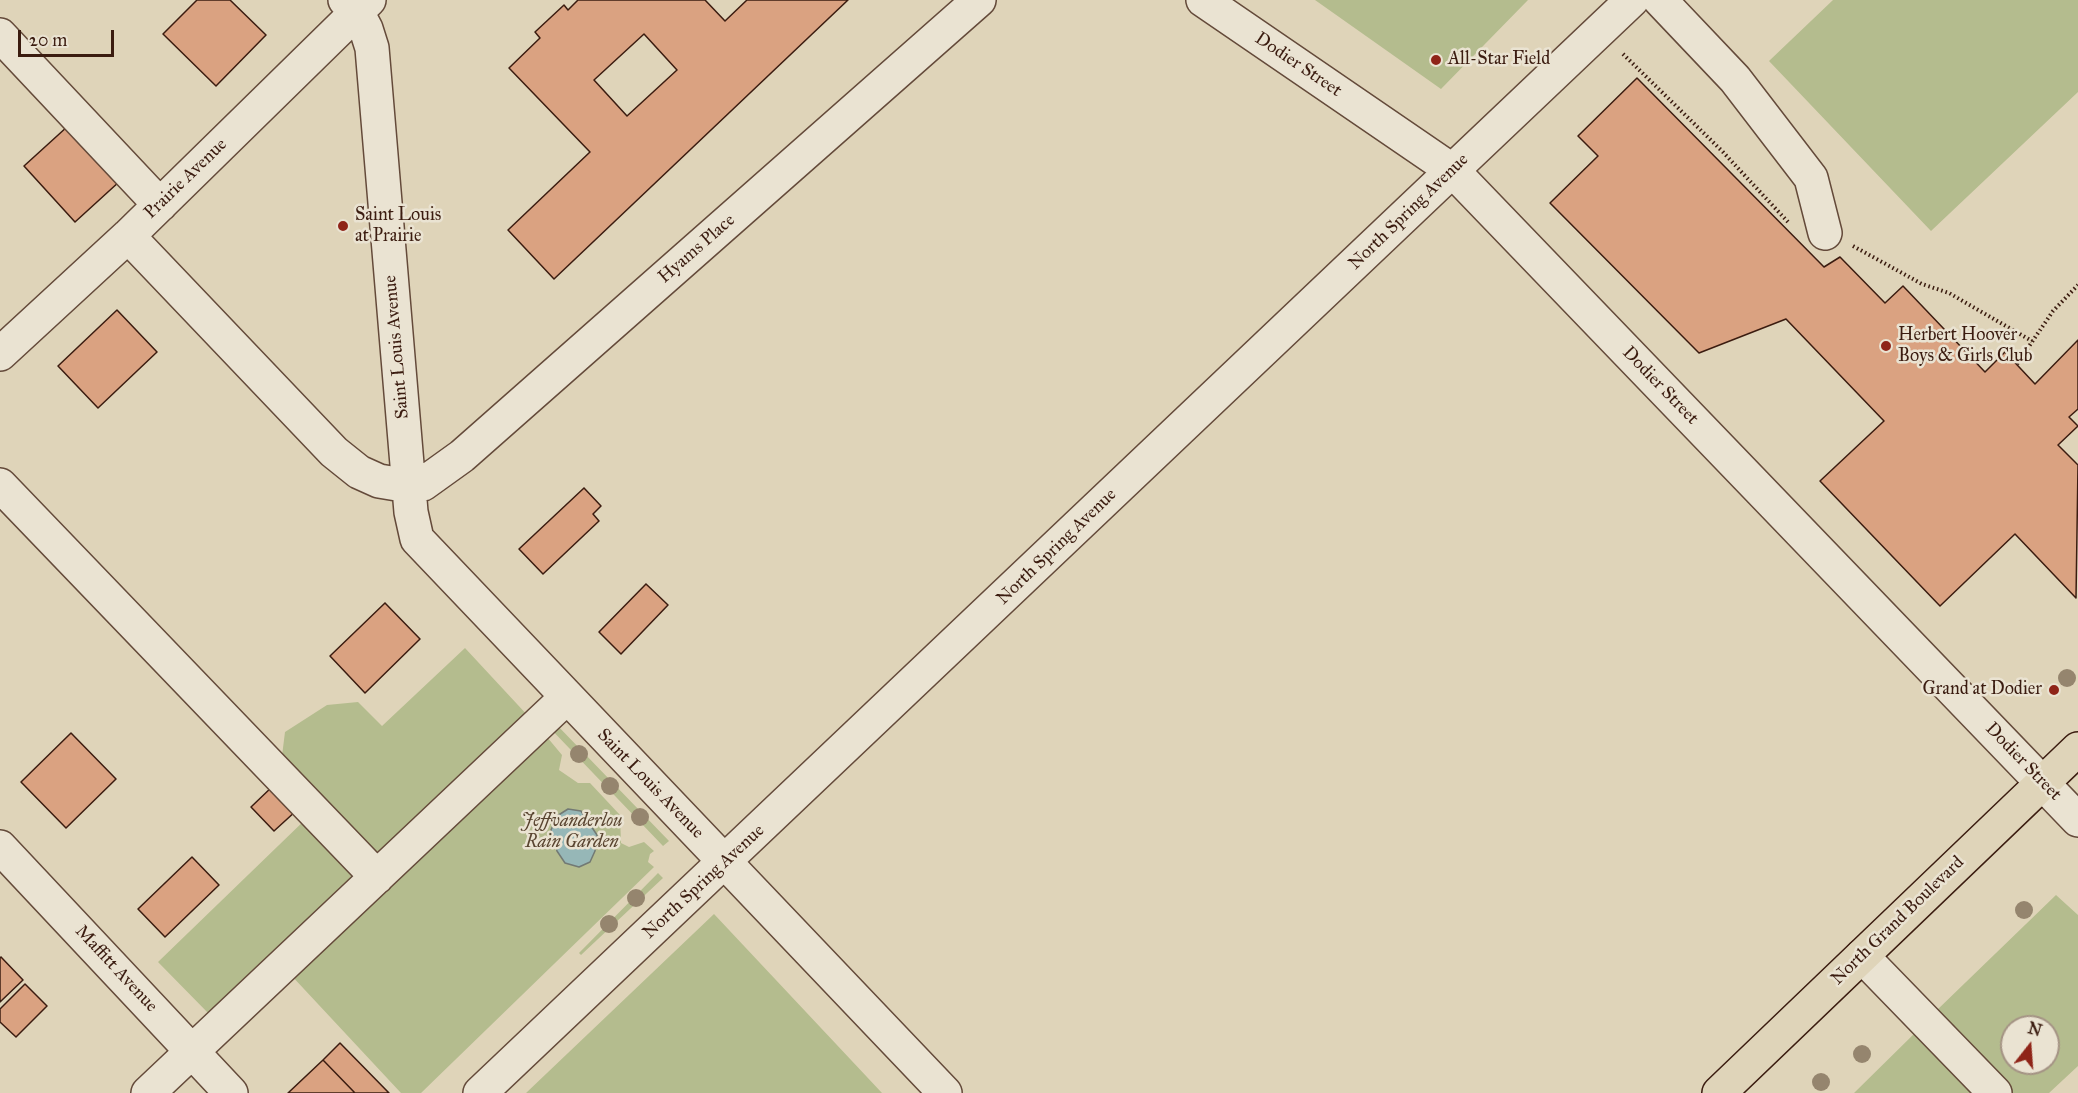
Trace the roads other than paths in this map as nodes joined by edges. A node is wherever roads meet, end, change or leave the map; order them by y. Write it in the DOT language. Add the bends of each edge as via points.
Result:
graph roads {
  1 [pos="980,0"];
  2 [pos="1203,0"];
  3 [pos="1632,0"];
  4 [pos="1660,0"];
  5 [pos="357,4"];
  6 [pos="0,35"];
  7 [pos="1453,171"];
  8 [pos="160,205"];
  9 [pos="1825,233"];
  10 [pos="128,236"];
  11 [pos="0,354"];
  12 [pos="0,485"];
  13 [pos="409,486"];
  14 [pos="567,697"];
  15 [pos="2078,748"];
  16 [pos="2043,782"];
  17 [pos="2078,820"];
  18 [pos="0,847"];
  19 [pos="724,862"];
  20 [pos="377,877"];
  21 [pos="1862,956"];
  22 [pos="192,1051"];
  23 [pos="148,1093"];
  24 [pos="231,1093"];
  25 [pos="480,1093"];
  26 [pos="945,1093"];
  27 [pos="1719,1093"];
  28 [pos="1995,1093"];
  1 -- 13 [label="street, Hyams Place" via="462,456 423,484"];
  2 -- 7 [label="street, Dodier Street"];
  3 -- 7 [label="street, North Spring Avenue"];
  4 -- 9 [label="street" via="1735,79 1811,178"];
  5 -- 8 [label="street, Prairie Avenue"];
  5 -- 13 [label="street, Saint Louis Avenue" via="372,48"];
  6 -- 8 [label="street"];
  7 -- 16 [label="street, Dodier Street"];
  7 -- 19 [label="street, North Spring Avenue"];
  8 -- 10 [label="street, Prairie Avenue"];
  10 -- 11 [label="street, Prairie Avenue"];
  10 -- 13 [label="street" via="334,452 359,472 379,481"];
  12 -- 20 [label="street"];
  13 -- 14 [label="street, Saint Louis Avenue" via="413,526 427,552"];
  14 -- 19 [label="street, Saint Louis Avenue"];
  14 -- 20 [label="street"];
  15 -- 16 [label="main road, North Grand Boulevard"];
  16 -- 17 [label="street, Dodier Street"];
  16 -- 21 [label="main road, North Grand Boulevard"];
  18 -- 22 [label="street, Maffitt Avenue"];
  19 -- 25 [label="street, North Spring Avenue"];
  19 -- 26 [label="street, Saint Louis Avenue"];
  20 -- 22 [label="street"];
  21 -- 27 [label="main road, North Grand Boulevard"];
  21 -- 28 [label="street"];
  22 -- 23 [label="street"];
  22 -- 24 [label="street, Maffitt Avenue"];
}
